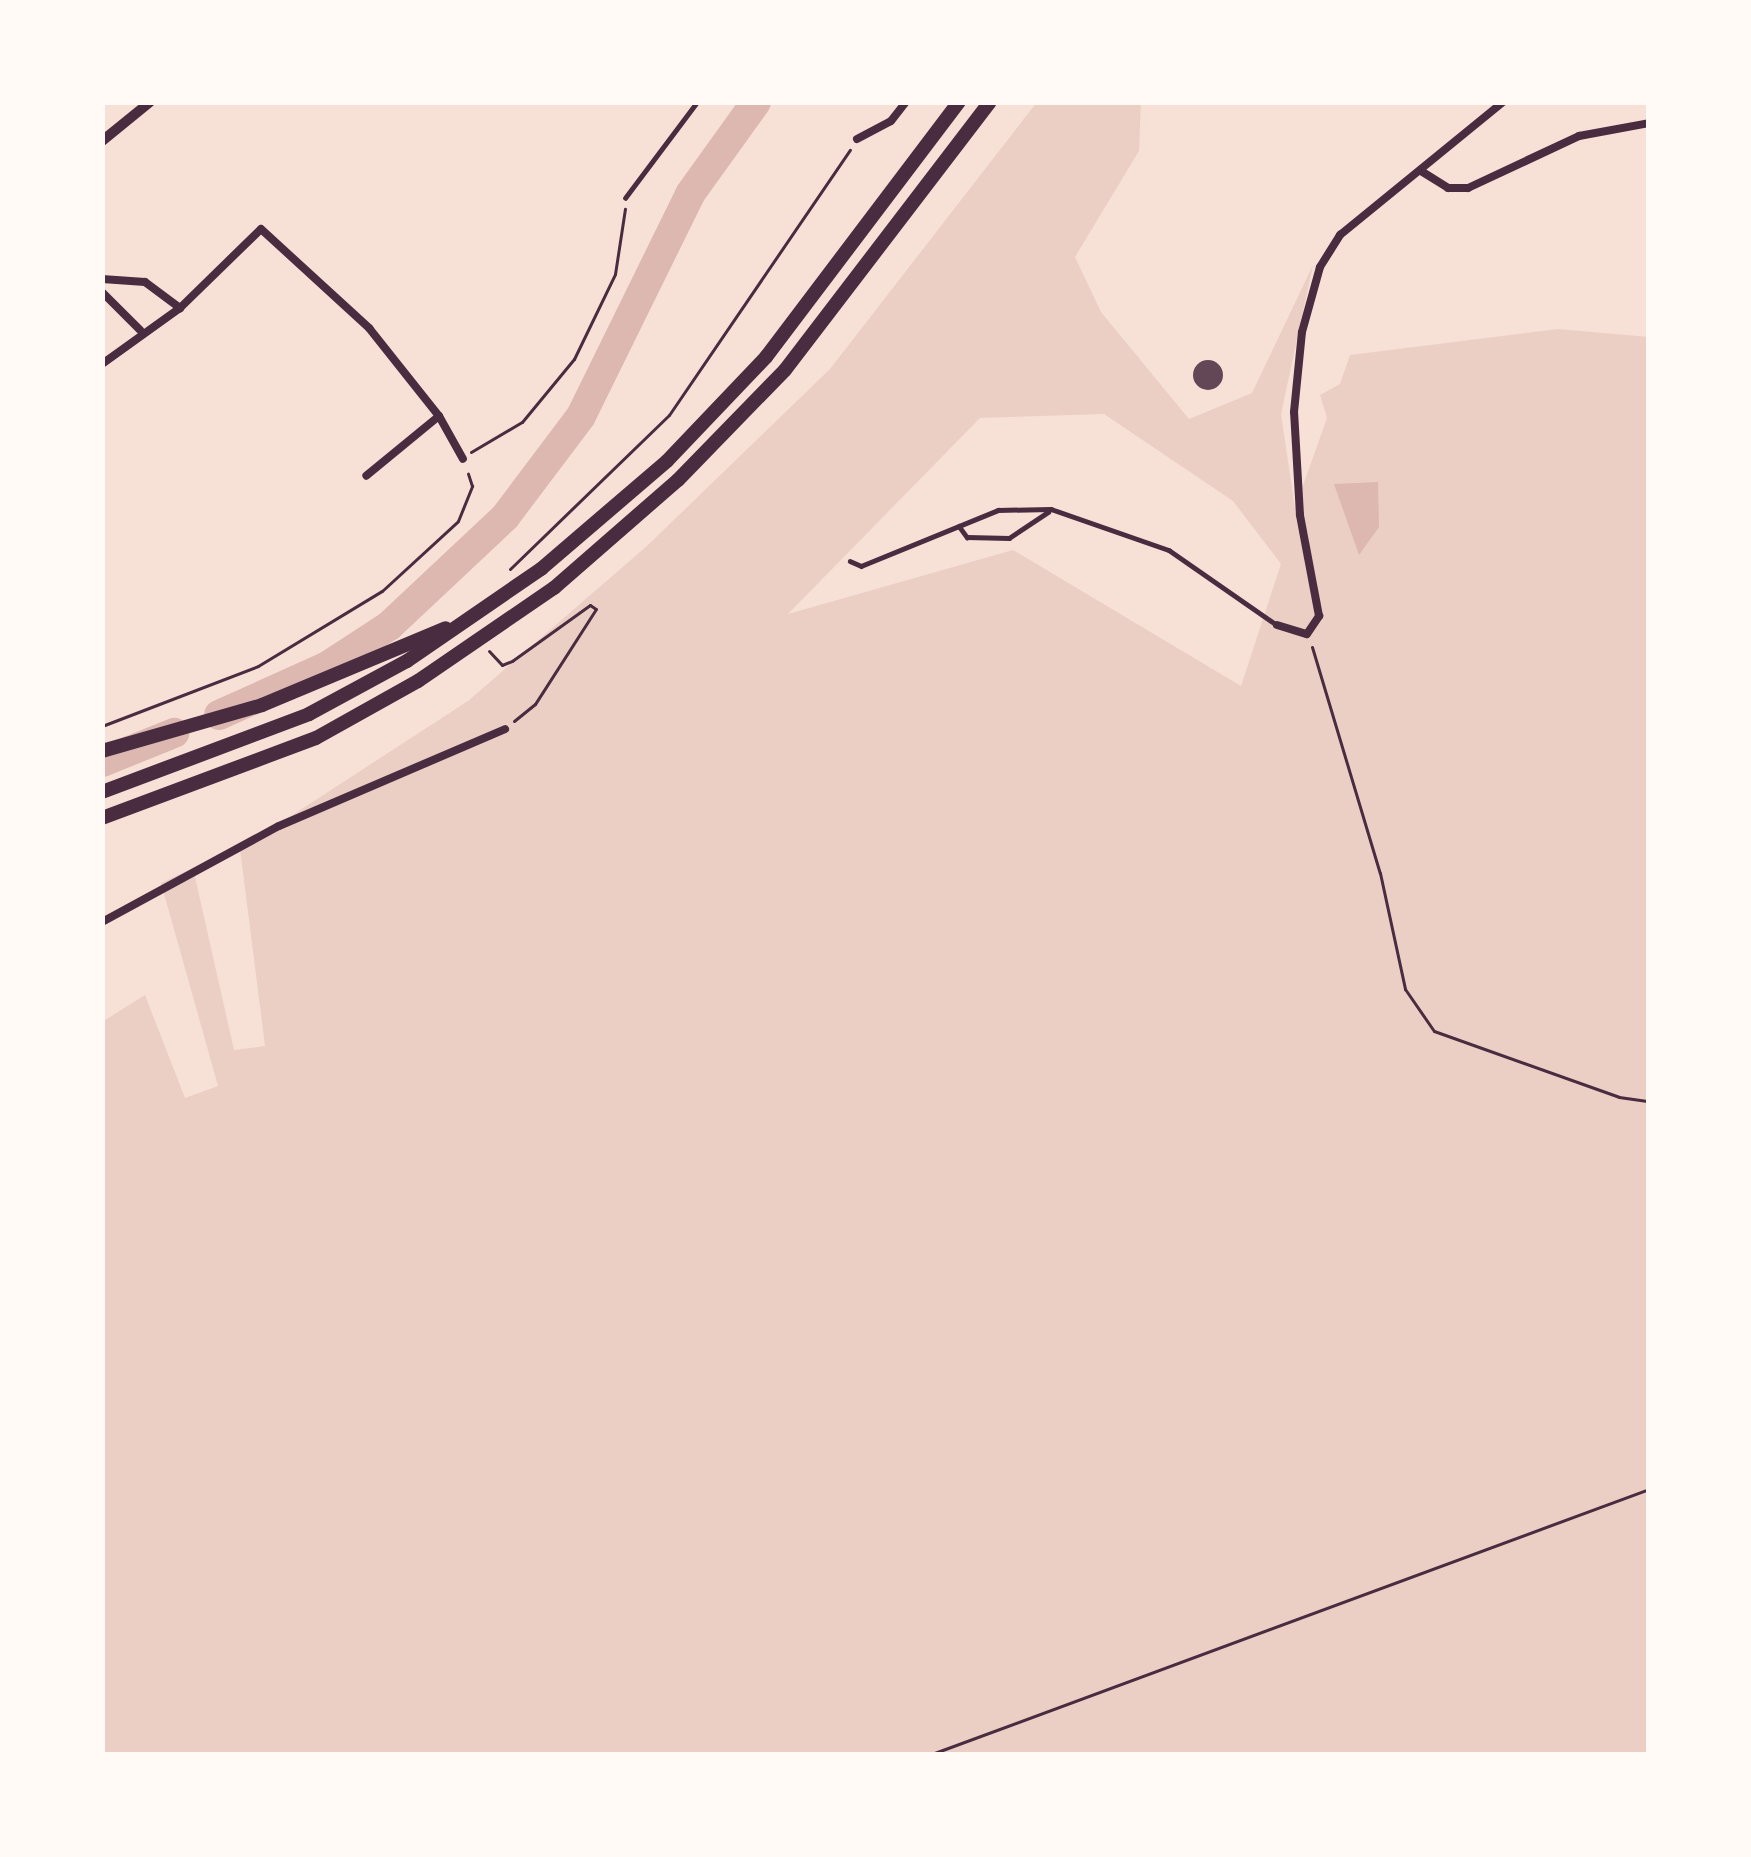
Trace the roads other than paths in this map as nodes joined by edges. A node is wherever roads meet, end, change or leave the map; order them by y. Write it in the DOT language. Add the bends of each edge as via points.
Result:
graph roads {
  1 [pos="150,102"];
  2 [pos="697,102"];
  3 [pos="906,102"];
  4 [pos="958,102"];
  5 [pos="990,102"];
  6 [pos="1503,102"];
  7 [pos="1649,124"];
  8 [pos="857,139"];
  9 [pos="102,141"];
  10 [pos="1421,171"];
  11 [pos="625,198"];
  12 [pos="102,279"];
  13 [pos="102,292"];
  14 [pos="180,308"];
  15 [pos="140,330"];
  16 [pos="102,364"];
  17 [pos="439,416"];
  18 [pos="463,459"];
  19 [pos="366,476"];
  20 [pos="1051,509"];
  21 [pos="958,526"];
  22 [pos="850,561"];
  23 [pos="484,612"];
  24 [pos="1277,625"];
  25 [pos="506,729"];
  26 [pos="102,751"];
  27 [pos="102,792"];
  28 [pos="102,818"];
  29 [pos="102,922"];
  1 -- 9 [label="main road"];
  2 -- 11 [label="lane"];
  3 -- 8 [label="street" via="891,121"];
  4 -- 23 [label="highway" via="722,406 603,519"];
  5 -- 28 [label="highway" via="785,370 678,480 554,588 418,681 316,738"];
  6 -- 10 [label="street"];
  7 -- 10 [label="street" via="1579,136 1468,188 1448,188"];
  10 -- 24 [label="street" via="1340,236 1312,291 1294,412 1300,515 1319,616 1307,634"];
  12 -- 14 [label="street" via="145,282"];
  13 -- 15 [label="street"];
  14 -- 15 [label="street"];
  14 -- 17 [label="street" via="261,229 369,328"];
  15 -- 16 [label="street"];
  17 -- 18 [label="street"];
  17 -- 19 [label="street"];
  20 -- 21 [label="lane" via="998,511"];
  20 -- 21 [label="lane" via="1009,538 967,537"];
  20 -- 24 [label="lane" via="1169,550"];
  21 -- 22 [label="lane" via="861,566"];
  23 -- 26 [label="highway" via="262,705"];
  23 -- 27 [label="highway" via="310,714"];
  25 -- 29 [label="street" via="279,826"];
}
